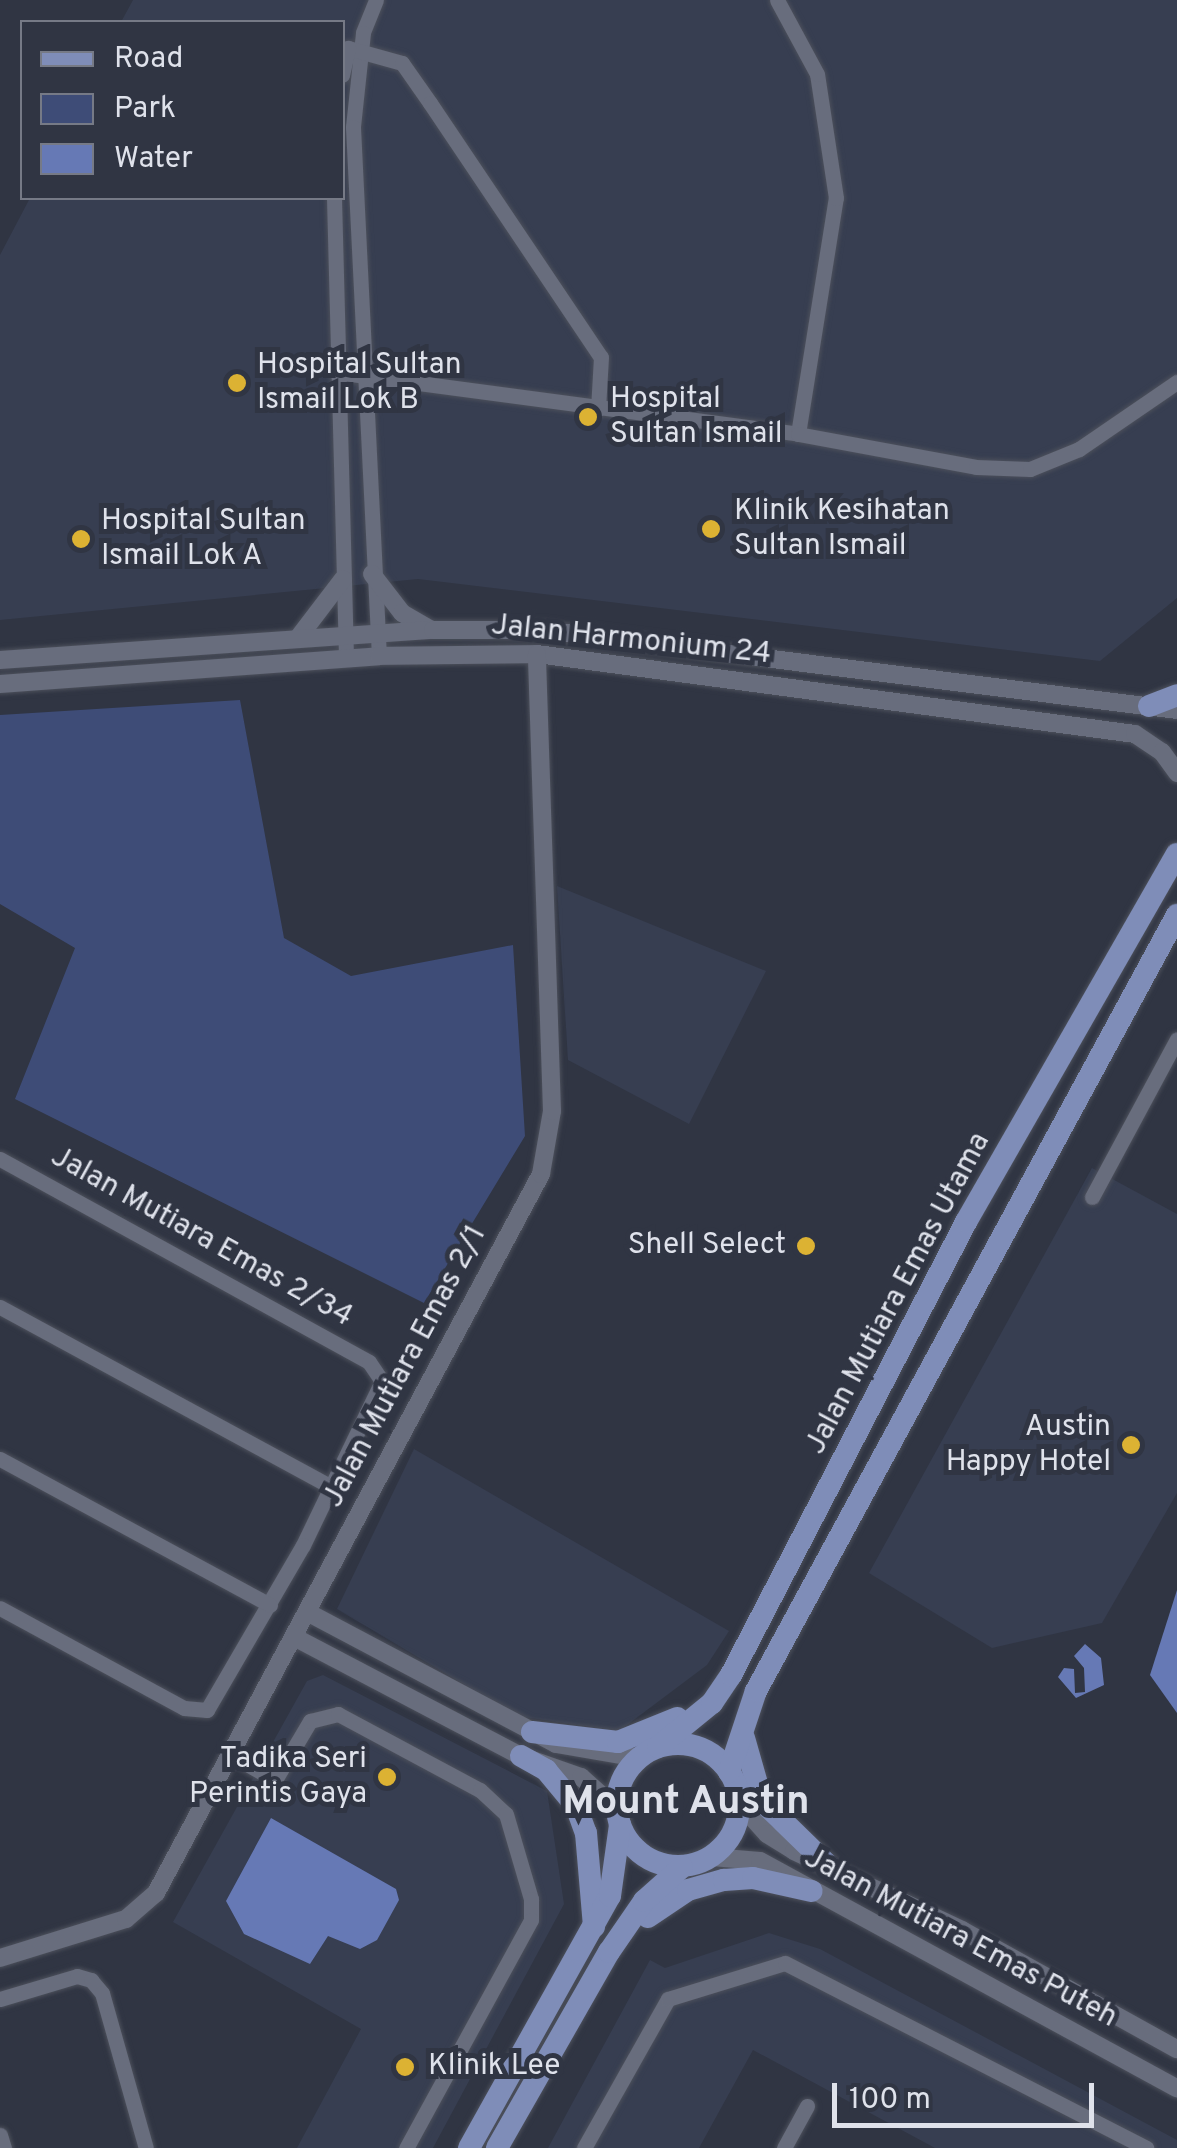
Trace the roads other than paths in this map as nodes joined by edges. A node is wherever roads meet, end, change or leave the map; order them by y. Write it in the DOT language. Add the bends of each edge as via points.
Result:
graph roads {
  1 [pos="376,0"];
  2 [pos="778,0"];
  3 [pos="356,51"];
  4 [pos="345,70"];
  5 [pos="334,200"];
  6 [pos="336,372"];
  7 [pos="366,375"];
  8 [pos="1177,382"];
  9 [pos="598,409"];
  10 [pos="798,434"];
  11 [pos="372,574"];
  12 [pos="343,579"];
  13 [pos="432,630"];
  14 [pos="377,634"];
  15 [pos="345,635"];
  16 [pos="298,638"];
  17 [pos="537,654"];
  18 [pos="379,656"];
  19 [pos="346,659"];
  20 [pos="0,660"];
  21 [pos="0,684"];
  22 [pos="1177,695"];
  23 [pos="1149,706"];
  24 [pos="1177,710"];
  25 [pos="1177,773"];
  26 [pos="1177,854"];
  27 [pos="1177,915"];
  28 [pos="1177,1039"];
  29 [pos="0,1159"];
  30 [pos="1092,1198"];
  31 [pos="0,1307"];
  32 [pos="0,1459"];
  33 [pos="332,1488"];
  34 [pos="270,1605"];
  35 [pos="0,1608"];
  36 [pos="307,1612"];
  37 [pos="294,1637"];
  38 [pos="731,1675"];
  39 [pos="756,1690"];
  40 [pos="532,1732"];
  41 [pos="649,1752"];
  42 [pos="231,1755"];
  43 [pos="522,1756"];
  44 [pos="729,1772"];
  45 [pos="739,1803"];
  46 [pos="618,1817"];
  47 [pos="712,1857"];
  48 [pos="682,1867"];
  49 [pos="832,1869"];
  50 [pos="812,1891"];
  51 [pos="594,1926"];
  52 [pos="617,1944"];
  53 [pos="0,1958"];
  54 [pos="0,1999"];
  55 [pos="1156,2037"];
  56 [pos="1177,2048"];
  57 [pos="1140,2068"];
  58 [pos="1177,2088"];
  59 [pos="807,2106"];
  60 [pos="0,2135"];
  61 [pos="4,2148"];
  62 [pos="146,2148"];
  63 [pos="406,2148"];
  64 [pos="468,2148"];
  65 [pos="497,2148"];
  66 [pos="584,2148"];
  67 [pos="784,2148"];
  68 [pos="1146,2148"];
  1 -- 3 [label="street"];
  2 -- 10 [label="street" via="811,57 836,198"];
  3 -- 4 [label="street"];
  3 -- 7 [label="street" via="353,127"];
  3 -- 9 [label="street" via="402,62 596,348 604,377"];
  5 -- 6 [label="street"];
  6 -- 7 [label="street"];
  6 -- 12 [label="street"];
  7 -- 9 [label="street"];
  7 -- 11 [label="street"];
  8 -- 10 [label="street" via="1079,449 1030,468 976,467"];
  9 -- 10 [label="street"];
  11 -- 13 [label="street" via="402,613"];
  11 -- 14 [label="street"];
  12 -- 15 [label="street"];
  12 -- 16 [label="street"];
  13 -- 14 [label="street, Jalan Harmonium 24"];
  13 -- 23 [label="street, Jalan Harmonium 24" via="622,638"];
  14 -- 15 [label="street, Jalan Harmonium 24"];
  14 -- 18 [label="street"];
  15 -- 16 [label="street, Jalan Harmonium 24"];
  15 -- 19 [label="street"];
  16 -- 20 [label="street, Jalan Harmonium 24"];
  17 -- 18 [label="street, Jalan Harmonium 24"];
  17 -- 25 [label="street, Jalan Harmonium 24" via="1135,734 1162,752"];
  17 -- 36 [label="street, Jalan Mutiara Emas 2/1" via="548,1144 540,1174"];
  18 -- 19 [label="street, Jalan Harmonium 24"];
  19 -- 21 [label="street, Jalan Harmonium 24"];
  22 -- 23 [label="main road"];
  23 -- 24 [label="street, Jalan Harmonium 24"];
  26 -- 38 [label="main road, Jalan Mutiara Emas Utama" via="966,1222"];
  27 -- 39 [label="main road, Jalan Mutiara Emas Utama"];
  28 -- 30 [label="street"];
  29 -- 33 [label="street, Jalan Mutiara Emas 2/34" via="375,1366 380,1396"];
  31 -- 33 [label="street"];
  32 -- 34 [label="street"];
  33 -- 34 [label="street"];
  34 -- 35 [label="street" via="219,1699 199,1712"];
  36 -- 37 [label="street, Jalan Mutiara Emas 2/1"];
  36 -- 40 [label="street"];
  37 -- 42 [label="street, Jalan Mutiara Emas 2/1"];
  37 -- 43 [label="street"];
  38 -- 40 [label="main road" via="644,1736 618,1742"];
  38 -- 41 [label="main road, Jalan Mutiara Emas Utama" via="712,1703"];
  39 -- 44 [label="main road, Jalan Mutiara Emas Utama"];
  39 -- 49 [label="main road" via="744,1742 762,1801"];
  40 -- 41 [label="street" via="556,1744"];
  41 -- 44 [label="main road" via="706,1750"];
  41 -- 46 [label="main road" via="618,1790"];
  42 -- 53 [label="street, Jalan Mutiara Emas 2/1" via="148,1904 108,1925"];
  42 -- 63 [label="street" via="275,1780 310,1721 338,1714 480,1790 506,1814 531,1899 530,1920"];
  43 -- 46 [label="street" via="594,1784"];
  43 -- 51 [label="main road" via="546,1770 576,1806 586,1833"];
  44 -- 45 [label="main road"];
  45 -- 47 [label="main road" via="733,1834"];
  45 -- 49 [label="street, Jalan Mutiara Emas Puteh" via="766,1834"];
  46 -- 48 [label="main road" via="651,1860"];
  46 -- 51 [label="main road" via="610,1896"];
  47 -- 48 [label="main road"];
  47 -- 50 [label="street, Jalan Mutiara Emas Puteh" via="760,1861"];
  48 -- 52 [label="main road" via="644,1900"];
  49 -- 55 [label="street, Jalan Mutiara Emas Puteh" via="962,1930"];
  50 -- 52 [label="main road" via="753,1878 702,1885 668,1899"];
  50 -- 57 [label="street, Jalan Mutiara Emas Puteh"];
  51 -- 64 [label="main road"];
  52 -- 65 [label="main road"];
  54 -- 62 [label="street" via="78,1976 91,1980 102,1993"];
  55 -- 56 [label="street, Jalan Mutiara Emas Puteh"];
  55 -- 57 [label="street"];
  57 -- 58 [label="street, Jalan Mutiara Emas Puteh"];
  59 -- 67 [label="street"];
  60 -- 61 [label="street"];
  66 -- 68 [label="street" via="668,1999 771,1964 799,1966"];
}
